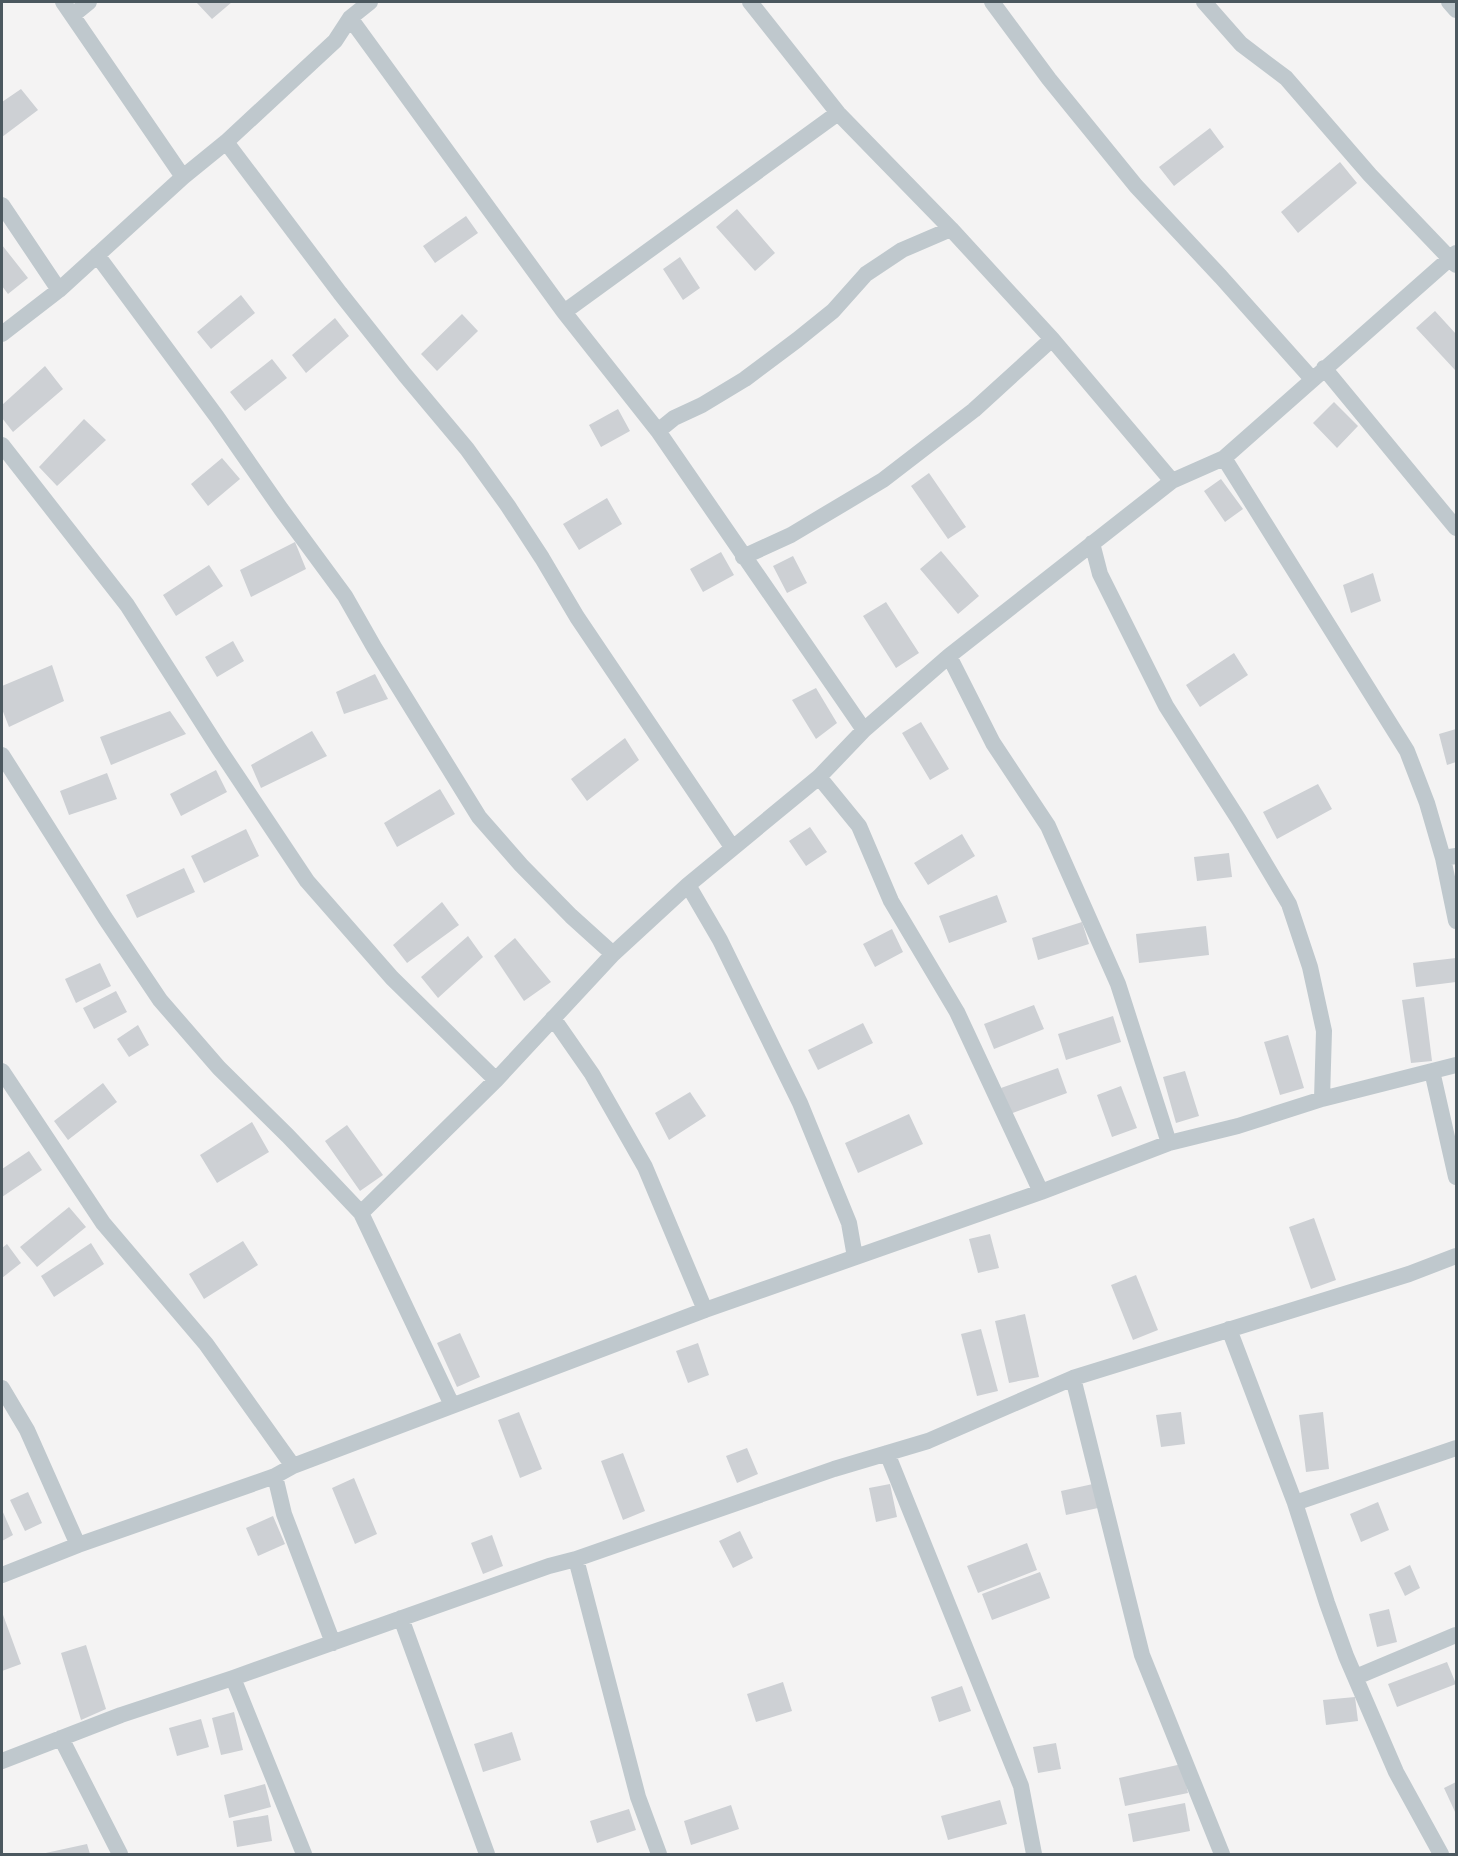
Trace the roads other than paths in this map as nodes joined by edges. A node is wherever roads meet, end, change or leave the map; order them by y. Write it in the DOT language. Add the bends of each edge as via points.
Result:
graph roads {
  1 [pos="89,2"];
  2 [pos="370,2"];
  3 [pos="750,2"];
  4 [pos="992,2"];
  5 [pos="1204,2"];
  6 [pos="1449,2"];
  7 [pos="68,8"];
  8 [pos="1456,10"];
  9 [pos="350,18"];
  10 [pos="838,113"];
  11 [pos="226,142"];
  12 [pos="183,177"];
  13 [pos="2,206"];
  14 [pos="951,229"];
  15 [pos="97,255"];
  16 [pos="1454,259"];
  17 [pos="59,290"];
  18 [pos="564,312"];
  19 [pos="2,334"];
  20 [pos="1052,339"];
  21 [pos="1318,373"];
  22 [pos="658,431"];
  23 [pos="2,445"];
  24 [pos="1224,458"];
  25 [pos="1172,481"];
  26 [pos="1456,528"];
  27 [pos="1092,543"];
  28 [pos="743,556"];
  29 [pos="949,656"];
  30 [pos="864,730"];
  31 [pos="2,755"];
  32 [pos="819,777"];
  33 [pos="732,848"];
  34 [pos="1450,857"];
  35 [pos="688,885"];
  36 [pos="1456,921"];
  37 [pos="613,954"];
  38 [pos="553,1018"];
  39 [pos="1456,1065"];
  40 [pos="2,1071"];
  41 [pos="1432,1071"];
  42 [pos="496,1080"];
  43 [pos="1322,1099"];
  44 [pos="1168,1143"];
  45 [pos="1456,1177"];
  46 [pos="1041,1192"];
  47 [pos="361,1213"];
  48 [pos="1456,1256"];
  49 [pos="855,1257"];
  50 [pos="705,1310"];
  51 [pos="1229,1329"];
  52 [pos="1073,1378"];
  53 [pos="2,1388"];
  54 [pos="452,1405"];
  55 [pos="1456,1448"];
  56 [pos="887,1453"];
  57 [pos="293,1466"];
  58 [pos="275,1476"];
  59 [pos="1295,1503"];
  60 [pos="78,1545"];
  61 [pos="576,1559"];
  62 [pos="2,1575"];
  63 [pos="401,1618"];
  64 [pos="1456,1635"];
  65 [pos="333,1643"];
  66 [pos="1356,1677"];
  67 [pos="233,1678"];
  68 [pos="61,1738"];
  69 [pos="2,1761"];
  70 [pos="120,1854"];
  71 [pos="304,1854"];
  72 [pos="487,1854"];
  73 [pos="659,1854"];
  74 [pos="1034,1854"];
  75 [pos="1222,1854"];
  76 [pos="1441,1854"];
  1 -- 7 [label="street"];
  2 -- 9 [label="street"];
  3 -- 10 [label="street"];
  4 -- 21 [label="street" via="1136,186"];
  5 -- 16 [label="street" via="1241,44 1286,78 1370,175"];
  6 -- 8 [label="street"];
  7 -- 12 [label="street"];
  9 -- 11 [label="street" via="335,41"];
  9 -- 18 [label="street"];
  10 -- 14 [label="street"];
  10 -- 18 [label="street"];
  11 -- 12 [label="street"];
  11 -- 33 [label="street" via="488,478"];
  12 -- 15 [label="street"];
  13 -- 17 [label="street"];
  14 -- 20 [label="street"];
  14 -- 22 [label="street" via="902,250 866,274 833,311 745,380 674,418"];
  15 -- 17 [label="street"];
  15 -- 37 [label="street" via="345,596 479,817 521,865"];
  16 -- 21 [label="street"];
  17 -- 19 [label="street"];
  18 -- 22 [label="street"];
  20 -- 25 [label="street"];
  20 -- 28 [label="street" via="974,410 883,480 791,535"];
  21 -- 24 [label="street"];
  21 -- 26 [label="street"];
  22 -- 28 [label="street"];
  23 -- 42 [label="street" via="127,605 307,881 392,978"];
  24 -- 25 [label="street"];
  24 -- 34 [label="street" via="1407,752"];
  25 -- 27 [label="street"];
  27 -- 29 [label="street"];
  27 -- 43 [label="street" via="1100,574 1166,706 1289,904 1310,967 1323,1031"];
  28 -- 30 [label="street"];
  29 -- 30 [label="street"];
  29 -- 44 [label="street" via="993,743 1053,837 1118,984"];
  30 -- 32 [label="street"];
  31 -- 47 [label="street" via="160,1000 219,1068"];
  32 -- 33 [label="street"];
  32 -- 46 [label="street" via="858,826 891,901 957,1012"];
  33 -- 35 [label="street"];
  34 -- 36 [label="street"];
  35 -- 37 [label="street"];
  35 -- 49 [label="street" via="720,940 800,1103 849,1223"];
  37 -- 38 [label="street"];
  38 -- 42 [label="street"];
  38 -- 50 [label="street" via="592,1074 645,1167"];
  39 -- 41 [label="street"];
  40 -- 57 [label="street" via="103,1223 206,1344"];
  41 -- 43 [label="street"];
  41 -- 45 [label="street"];
  42 -- 47 [label="street"];
  43 -- 44 [label="street"];
  44 -- 46 [label="street"];
  46 -- 49 [label="street"];
  47 -- 54 [label="street"];
  48 -- 51 [label="street"];
  49 -- 50 [label="street"];
  50 -- 54 [label="street"];
  51 -- 52 [label="street"];
  51 -- 59 [label="street"];
  52 -- 56 [label="street" via="928,1440"];
  52 -- 75 [label="street" via="1142,1655"];
  53 -- 60 [label="street" via="27,1430"];
  54 -- 57 [label="street"];
  55 -- 59 [label="street"];
  56 -- 61 [label="street"];
  56 -- 74 [label="street" via="1021,1786"];
  57 -- 58 [label="street"];
  58 -- 60 [label="street"];
  58 -- 65 [label="street" via="282,1509"];
  59 -- 66 [label="street"];
  60 -- 62 [label="street"];
  61 -- 63 [label="street"];
  61 -- 73 [label="street" via="638,1797"];
  63 -- 65 [label="street"];
  63 -- 72 [label="street"];
  64 -- 66 [label="street"];
  65 -- 67 [label="street"];
  66 -- 76 [label="street" via="1396,1772"];
  67 -- 68 [label="street"];
  67 -- 71 [label="street"];
  68 -- 69 [label="street"];
  68 -- 70 [label="street"];
}
